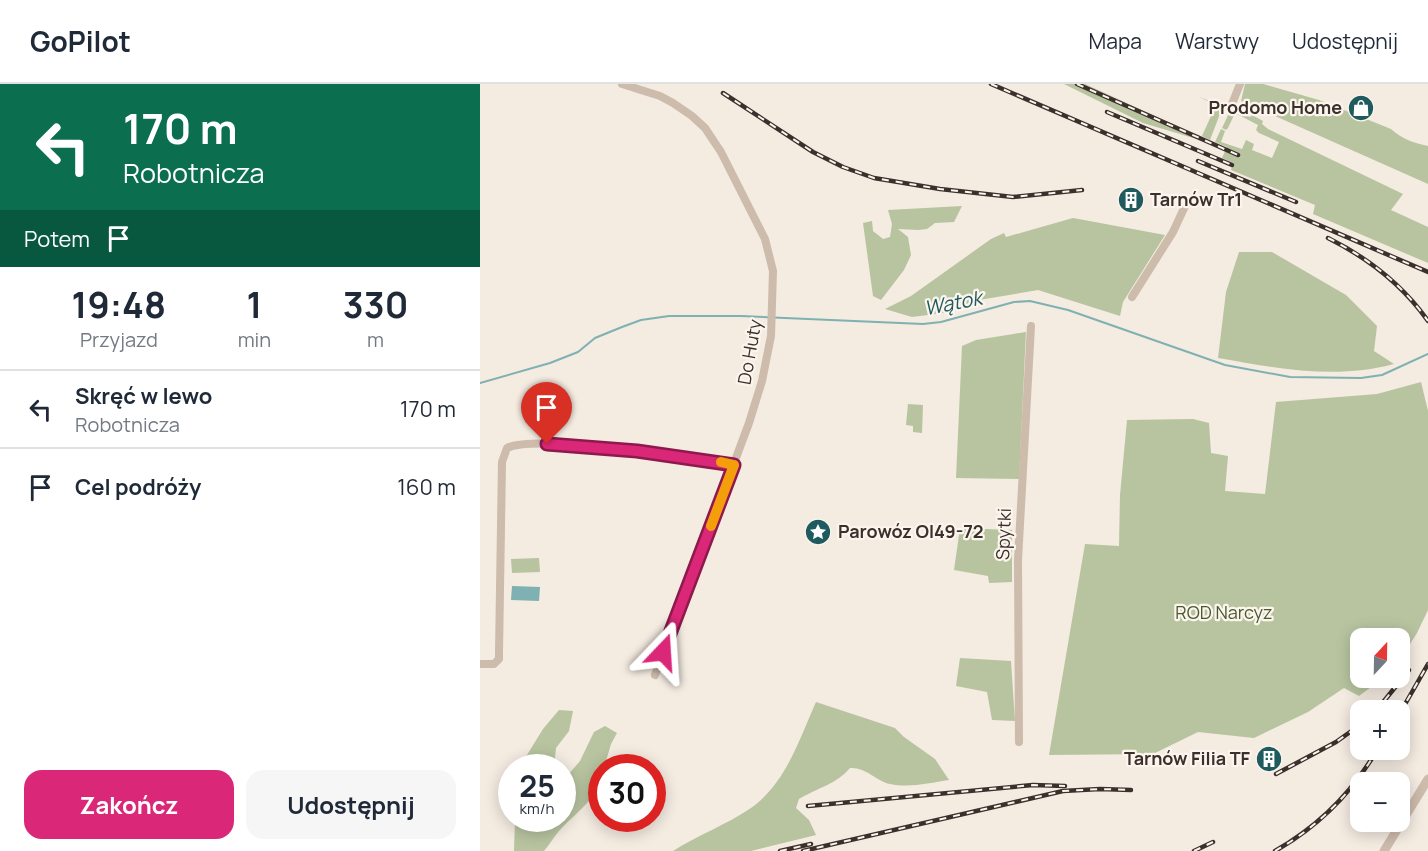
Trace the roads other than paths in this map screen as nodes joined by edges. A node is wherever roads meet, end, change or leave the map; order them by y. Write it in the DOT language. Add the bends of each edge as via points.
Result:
graph roads {
  1 [pos="622,84"];
  2 [pos="1240,84"];
  3 [pos="1232,104"];
  4 [pos="1186,204"];
  5 [pos="1132,297"];
  6 [pos="1031,326"];
  7 [pos="734,465"];
  8 [pos="480,664"];
  9 [pos="656,675"];
  10 [pos="1019,742"];
  11 [pos="1428,779"];
  12 [pos="1384,851"];
  1 -- 7 [label="street, Do Huty" via="660,96 705,128 765,239 772,271 771,325 762,381"];
  2 -- 3 [label="street"];
  4 -- 5 [label="street"];
  6 -- 10 [label="street, Spytki" via="1018,560"];
  7 -- 8 [label="street" via="637,451 547,444 525,443 507,448 502,462 499,659 494,664"];
  7 -- 9 [label="street, Do Huty"];
  11 -- 12 [label="street"];
}
